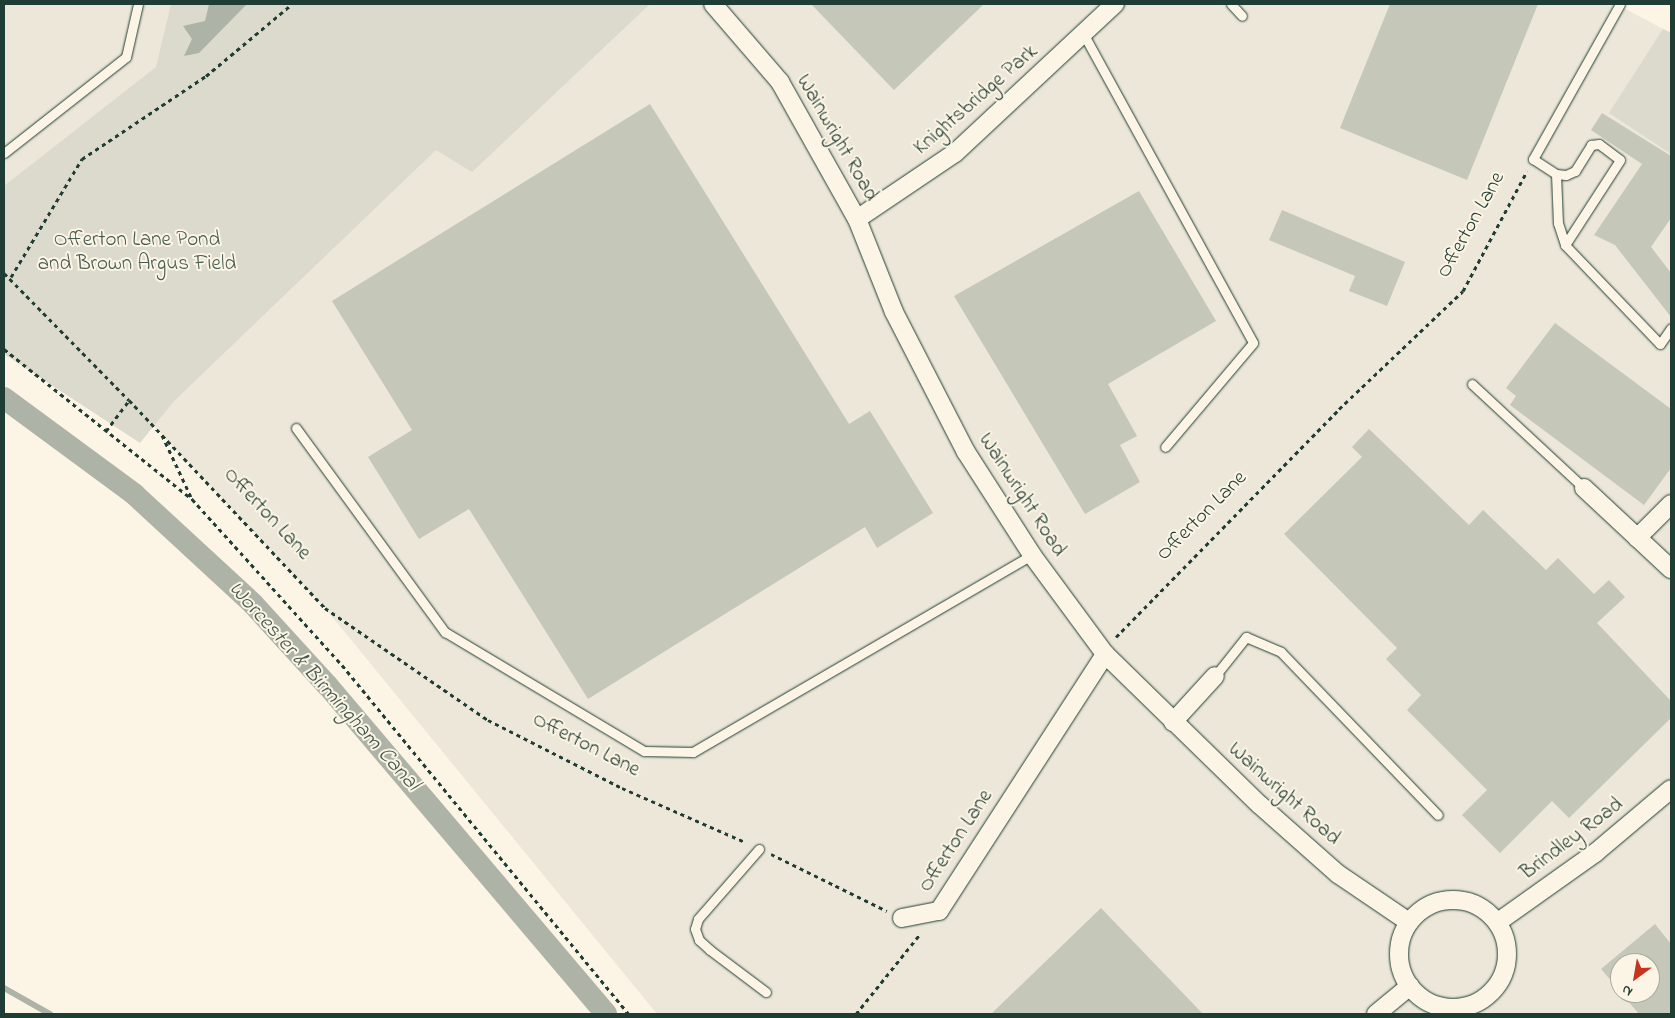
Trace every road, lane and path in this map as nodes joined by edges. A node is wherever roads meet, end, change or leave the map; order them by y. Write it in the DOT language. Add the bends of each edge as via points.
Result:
graph roads {
  1 [pos="138,4"];
  2 [pos="292,4"];
  3 [pos="713,4"];
  4 [pos="1115,4"];
  5 [pos="1232,4"];
  6 [pos="1620,4"];
  7 [pos="1242,16"];
  8 [pos="1084,36"];
  9 [pos="4,152"];
  10 [pos="1533,159"];
  11 [pos="1556,174"];
  12 [pos="858,219"];
  13 [pos="1565,245"];
  14 [pos="4,273"];
  15 [pos="11,277"];
  16 [pos="1671,328"];
  17 [pos="4,349"];
  18 [pos="1472,384"];
  19 [pos="129,400"];
  20 [pos="296,428"];
  21 [pos="106,431"];
  22 [pos="160,433"];
  23 [pos="1166,447"];
  24 [pos="1584,488"];
  25 [pos="192,499"];
  26 [pos="1671,504"];
  27 [pos="1637,538"];
  28 [pos="1032,555"];
  29 [pos="1671,569"];
  30 [pos="1105,654"];
  31 [pos="1215,676"];
  32 [pos="1173,722"];
  33 [pos="1671,790"];
  34 [pos="1438,815"];
  35 [pos="759,849"];
  36 [pos="939,911"];
  37 [pos="902,918"];
  38 [pos="1409,922"];
  39 [pos="1498,922"];
  40 [pos="1410,986"];
  41 [pos="766,992"];
  42 [pos="1471,1010"];
  43 [pos="629,1014"];
  44 [pos="856,1014"];
  45 [pos="1376,1014"];
  1 -- 9 [label="lane" via="126,57"];
  2 -- 15 [label="path" via="206,76 82,159"];
  3 -- 12 [label="street, Wainwright Road" via="780,82"];
  4 -- 8 [label="street, Knightsbridge Park"];
  5 -- 7 [label="lane"];
  6 -- 10 [label="lane, Offerton Lane"];
  8 -- 12 [label="street, Knightsbridge Park" via="955,152"];
  8 -- 23 [label="lane" via="1253,343"];
  10 -- 11 [label="lane"];
  10 -- 30 [label="path, Offerton Lane" via="1463,291 1339,409 1119,633"];
  11 -- 13 [label="lane" via="1558,223"];
  11 -- 13 [label="lane" via="1566,175 1575,171 1591,145 1599,144 1620,160"];
  12 -- 28 [label="street, Wainwright Road" via="894,312 966,452"];
  13 -- 16 [label="lane" via="1660,344"];
  14 -- 15 [label="path, Offerton Lane"];
  15 -- 19 [label="path, Offerton Lane"];
  17 -- 21 [label="path"];
  18 -- 24 [label="lane"];
  19 -- 21 [label="path"];
  19 -- 22 [label="path, Offerton Lane"];
  20 -- 28 [label="lane" via="444,632 644,751 693,752"];
  21 -- 25 [label="path"];
  22 -- 25 [label="path"];
  22 -- 35 [label="path, Offerton Lane" via="325,608 488,720 622,788"];
  24 -- 27 [label="street"];
  25 -- 43 [label="path" via="342,665"];
  26 -- 27 [label="street"];
  27 -- 29 [label="street"];
  28 -- 30 [label="street, Wainwright Road"];
  30 -- 32 [label="street, Wainwright Road"];
  30 -- 36 [label="street, Offerton Lane"];
  31 -- 32 [label="street"];
  31 -- 34 [label="lane" via="1246,637 1281,652"];
  32 -- 38 [label="street, Wainwright Road" via="1338,874"];
  33 -- 39 [label="street, Brindley Road" via="1595,853"];
  35 -- 37 [label="path, Offerton Lane"];
  35 -- 41 [label="lane" via="698,919 694,929 699,940 710,950"];
  36 -- 37 [label="street, Offerton Lane"];
  36 -- 44 [label="path"];
  38 -- 39 [label="street" via="1421,910 1437,902 1454,899 1471,902"];
  38 -- 40 [label="street" via="1401,937 1399,954 1402,971"];
  39 -- 42 [label="street" via="1508,954 1505,972 1497,987"];
  40 -- 42 [label="street" via="1436,1006"];
  40 -- 45 [label="street"];
}
